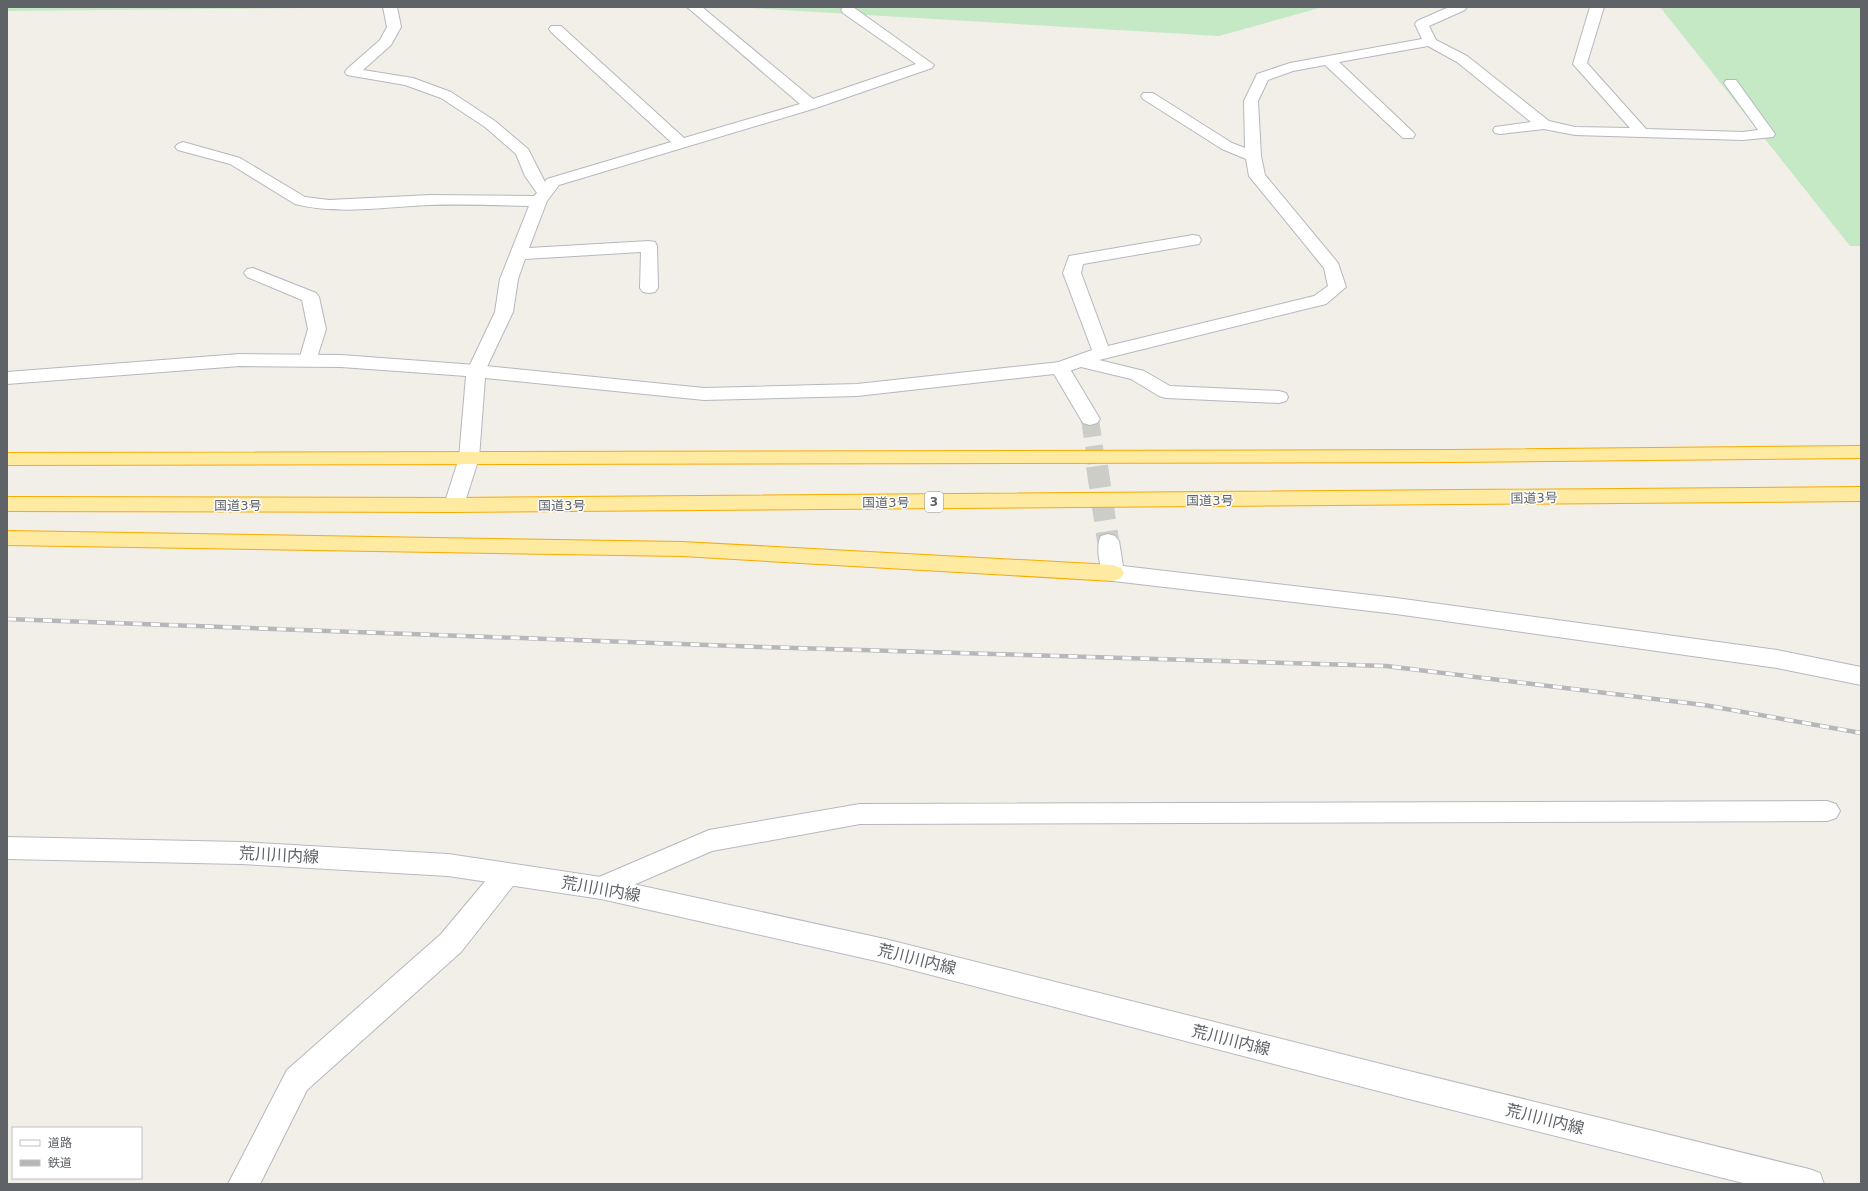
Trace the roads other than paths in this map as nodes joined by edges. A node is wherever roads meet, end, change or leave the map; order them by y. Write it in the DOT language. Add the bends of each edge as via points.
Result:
graph roads {
  1 [pos="390,7"];
  2 [pos="694,7"];
  3 [pos="1460,7"];
  4 [pos="1597,7"];
  5 [pos="848,10"];
  6 [pos="556,29"];
  7 [pos="1430,42"];
  8 [pos="1328,60"];
  9 [pos="1731,83"];
  10 [pos="1148,96"];
  11 [pos="811,105"];
  12 [pos="1544,125"];
  13 [pos="1500,130"];
  14 [pos="1642,133"];
  15 [pos="1408,135"];
  16 [pos="681,143"];
  17 [pos="182,147"];
  18 [pos="1253,156"];
  19 [pos="542,197"];
  20 [pos="1193,240"];
  21 [pos="518,254"];
  22 [pos="253,273"];
  23 [pos="649,288"];
  24 [pos="1102,353"];
  25 [pos="308,360"];
  26 [pos="1079,361"];
  27 [pos="1060,368"];
  28 [pos="476,371"];
  29 [pos="7,378"];
  30 [pos="1279,397"];
  31 [pos="1090,419"];
  32 [pos="1861,452"];
  33 [pos="469,458"];
  34 [pos="7,459"];
  35 [pos="1861,494"];
  36 [pos="7,504"];
  37 [pos="454,505"];
  38 [pos="7,538"];
  39 [pos="1108,541"];
  40 [pos="1113,573"];
  41 [pos="1861,676"];
  42 [pos="1827,811"];
  43 [pos="7,848"];
  44 [pos="507,874"];
  45 [pos="602,888"];
  46 [pos="243,1184"];
  47 [pos="1809,1184"];
  1 -- 19 [label="street" via="394,27 386,42 352,72 408,81 446,95 490,124 523,152"];
  2 -- 11 [label="street"];
  3 -- 7 [label="street" via="1422,24"];
  4 -- 14 [label="street" via="1580,64"];
  5 -- 11 [label="street" via="927,65"];
  6 -- 16 [label="street"];
  7 -- 8 [label="street"];
  7 -- 12 [label="street" via="1462,59"];
  8 -- 15 [label="street"];
  8 -- 18 [label="street" via="1290,67 1262,77 1251,101"];
  9 -- 14 [label="street" via="1768,134 1743,136"];
  10 -- 18 [label="street" via="1227,146"];
  11 -- 16 [label="street"];
  12 -- 13 [label="street"];
  12 -- 14 [label="street" via="1575,131"];
  16 -- 19 [label="street" via="553,182"];
  17 -- 19 [label="street" via="235,161 301,201 329,205"];
  18 -- 24 [label="street" via="1257,176 1332,267 1337,287 1320,300"];
  19 -- 21 [label="street"];
  20 -- 24 [label="street" via="1075,260 1072,273"];
  21 -- 23 [label="street" via="649,246"];
  21 -- 28 [label="street" via="509,279 504,312"];
  22 -- 25 [label="street" via="310,297 317,329"];
  24 -- 26 [label="street"];
  25 -- 28 [label="street"];
  25 -- 29 [label="street" via="240,360"];
  26 -- 27 [label="street"];
  26 -- 30 [label="street" via="1137,375 1166,392"];
  27 -- 28 [label="street" via="857,390 704,394"];
  27 -- 31 [label="street"];
  28 -- 33 [label="street"];
  32 -- 33 [label="highway" via="1456,456"];
  33 -- 34 [label="highway"];
  33 -- 37 [label="street"];
  35 -- 37 [label="highway, 国道3号 / 3"];
  36 -- 37 [label="highway, 国道3号 / 3"];
  38 -- 40 [label="highway" via="682,549"];
  39 -- 40 [label="street"];
  40 -- 41 [label="street" via="1404,607 1777,659"];
  42 -- 45 [label="street" via="860,814 709,841"];
  43 -- 44 [label="street, 荒川川内線" via="241,853 448,865"];
  44 -- 45 [label="street, 荒川川内線"];
  44 -- 46 [label="street" via="451,943 297,1080"];
  45 -- 47 [label="street, 荒川川内線" via="885,951"];
}
